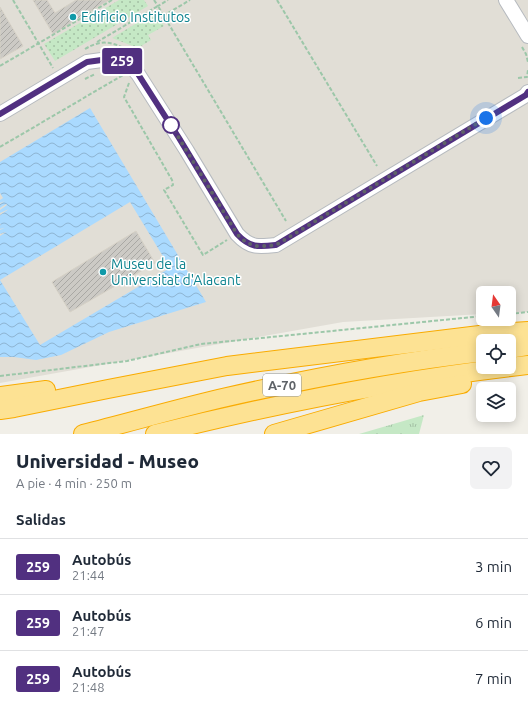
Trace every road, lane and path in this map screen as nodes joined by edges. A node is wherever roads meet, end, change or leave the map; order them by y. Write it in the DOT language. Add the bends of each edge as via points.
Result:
graph roads {
  1 [pos="13,0"];
  2 [pos="112,0"];
  3 [pos="154,0"];
  4 [pos="168,0"];
  5 [pos="190,0"];
  6 [pos="277,0"];
  7 [pos="506,0"];
  8 [pos="158,6"];
  9 [pos="163,16"];
  10 [pos="528,36"];
  11 [pos="38,43"];
  12 [pos="96,43"];
  13 [pos="0,66"];
  14 [pos="528,70"];
  15 [pos="116,72"];
  16 [pos="57,73"];
  17 [pos="99,73"];
  18 [pos="123,75"];
  19 [pos="527,77"];
  20 [pos="518,78"];
  21 [pos="83,80"];
  22 [pos="526,86"];
  23 [pos="0,114"];
  24 [pos="0,147"];
  25 [pos="376,166"];
  26 [pos="286,220"];
  27 [pos="231,238"];
  28 [pos="528,312"];
  29 [pos="516,313"];
  30 [pos="476,317"];
  31 [pos="528,331"];
  32 [pos="528,346"];
  33 [pos="516,348"];
  34 [pos="476,353"];
  35 [pos="527,365"];
  36 [pos="0,376"];
  37 [pos="108,388"];
  38 [pos="0,396"];
  39 [pos="0,404"];
  40 [pos="0,410"];
  41 [pos="83,434"];
  42 [pos="155,434"];
  43 [pos="274,434"];
  1 -- 11 [label="path"];
  2 -- 11 [label="path"];
  3 -- 8 [label="path"];
  4 -- 8 [label="path"];
  5 -- 9 [label="path"];
  6 -- 25 [label="path"];
  7 -- 10 [label="street"];
  8 -- 9 [label="path"];
  8 -- 12 [label="path"];
  9 -- 26 [label="path"];
  11 -- 13 [label="path"];
  11 -- 16 [label="path"];
  14 -- 19 [label="path"];
  15 -- 18 [label="path"];
  17 -- 21 [label="path"];
  18 -- 24 [label="path"];
  18 -- 27 [label="path" via="130,82 124,97 172,180 173,185 164,190 203,254"];
  19 -- 20 [label="path"];
  19 -- 22 [label="path"];
  22 -- 23 [label="street" via="526,95 276,245 260,247 244,242 237,234 179,138 129,64 109,59 87,62"];
  28 -- 29 [label="path"];
  30 -- 36 [label="path" via="201,344 127,361"];
  31 -- 37 [label="highway" via="227,366"];
  32 -- 33 [label="highway"];
  34 -- 41 [label="highway, A-70" via="280,386"];
  35 -- 42 [label="highway, A-70" via="436,376 367,388 242,413"];
  35 -- 43 [label="highway" via="484,380 419,392"];
  37 -- 38 [label="highway" via="54,389"];
  37 -- 39 [label="highway"];
  37 -- 40 [label="highway"];
}
